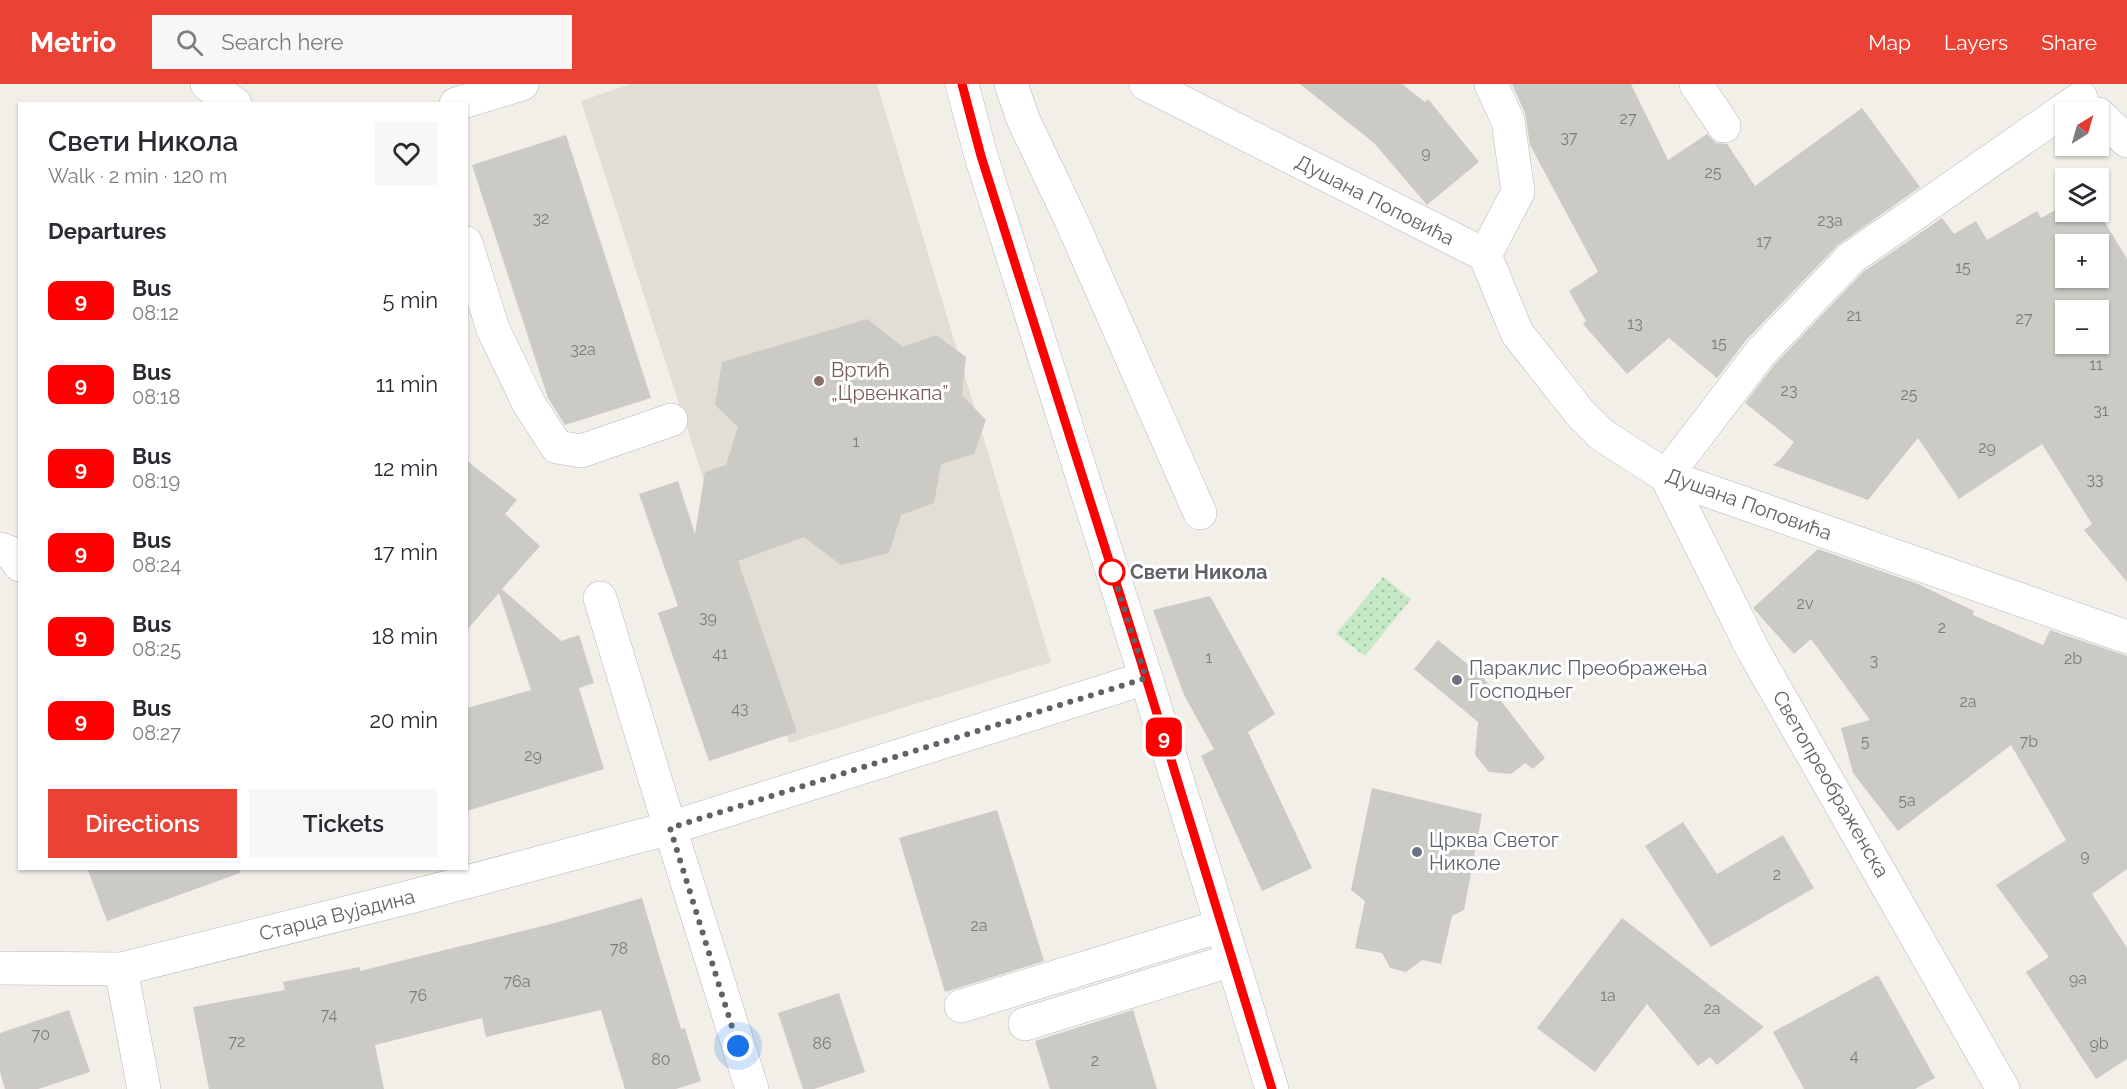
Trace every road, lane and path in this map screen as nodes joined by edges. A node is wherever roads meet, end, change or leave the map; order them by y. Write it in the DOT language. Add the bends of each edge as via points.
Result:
graph roads {
  1 [pos="207,84"];
  2 [pos="522,84"];
  3 [pos="962,84"];
  4 [pos="1011,84"];
  5 [pos="1146,84"];
  6 [pos="1491,84"];
  7 [pos="1696,84"];
  8 [pos="232,102"];
  9 [pos="463,102"];
  10 [pos="2055,123"];
  11 [pos="2109,123"];
  12 [pos="1724,126"];
  13 [pos="2127,141"];
  14 [pos="468,249"];
  15 [pos="1485,255"];
  16 [pos="671,420"];
  17 [pos="1665,476"];
  18 [pos="1200,513"];
  19 [pos="0,549"];
  20 [pos="18,562"];
  21 [pos="600,598"];
  22 [pos="2127,637"];
  23 [pos="1146,678"];
  24 [pos="670,828"];
  25 [pos="1221,926"];
  26 [pos="1232,960"];
  27 [pos="0,968"];
  28 [pos="121,969"];
  29 [pos="962,1006"];
  30 [pos="1025,1024"];
  31 [pos="144,1089"];
  32 [pos="752,1089"];
  33 [pos="1272,1089"];
  34 [pos="2003,1089"];
  1 -- 8 [label="street"];
  2 -- 9 [label="street"];
  3 -- 23 [label="street"];
  4 -- 18 [label="street" via="1023,119"];
  5 -- 15 [label="street, Душана Поповића"];
  6 -- 15 [label="street" via="1508,121 1518,192"];
  7 -- 12 [label="street"];
  10 -- 17 [label="street" via="1851,258 1761,352"];
  11 -- 13 [label="street"];
  14 -- 16 [label="street" via="493,329 529,404 557,447 581,451"];
  15 -- 17 [label="street, Душана Поповића" via="1517,333 1580,413 1602,435"];
  17 -- 22 [label="street, Душана Поповића"];
  17 -- 34 [label="street, Светопреображенска" via="1754,650"];
  19 -- 20 [label="street" via="11,553"];
  21 -- 24 [label="street"];
  23 -- 24 [label="street, Старца Вујадина"];
  23 -- 25 [label="street"];
  24 -- 28 [label="street, Старца Вујадина"];
  24 -- 32 [label="street"];
  25 -- 26 [label="street"];
  25 -- 29 [label="street"];
  26 -- 30 [label="street"];
  26 -- 33 [label="street"];
  27 -- 28 [label="street, Старца Вујадина"];
  28 -- 31 [label="street"];
}
